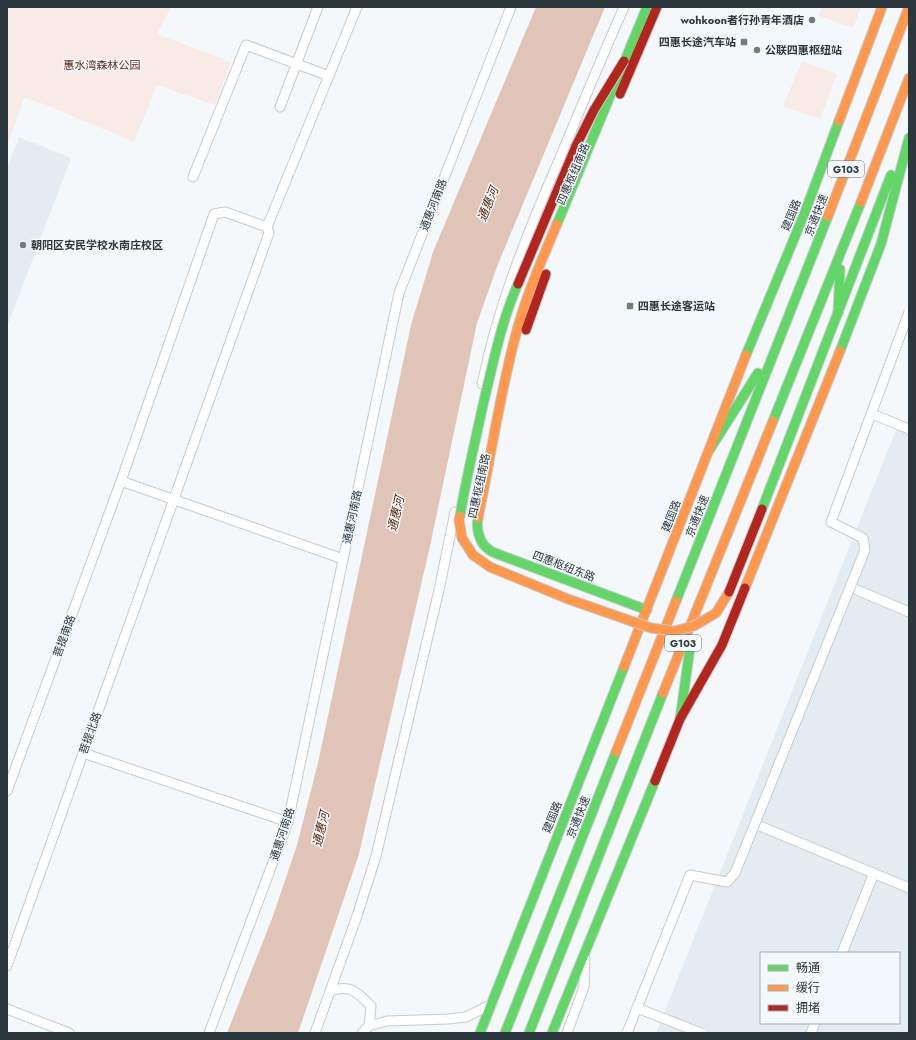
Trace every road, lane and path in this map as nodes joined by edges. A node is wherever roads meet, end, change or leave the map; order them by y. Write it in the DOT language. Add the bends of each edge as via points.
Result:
graph roads {
  1 [pos="318,7"];
  2 [pos="357,7"];
  3 [pos="511,7"];
  4 [pos="624,7"];
  5 [pos="647,7"];
  6 [pos="657,7"];
  7 [pos="882,7"];
  8 [pos="909,7"];
  9 [pos="624,61"];
  10 [pos="296,64"];
  11 [pos="329,76"];
  12 [pos="909,78"];
  13 [pos="280,107"];
  14 [pos="907,142"];
  15 [pos="193,177"];
  16 [pos="267,227"];
  17 [pos="841,255"];
  18 [pos="909,312"];
  19 [pos="838,314"];
  20 [pos="783,331"];
  21 [pos="872,414"];
  22 [pos="909,429"];
  23 [pos="710,450"];
  24 [pos="121,481"];
  25 [pos="173,500"];
  26 [pos="479,536"];
  27 [pos="343,559"];
  28 [pos="850,587"];
  29 [pos="647,610"];
  30 [pos="909,612"];
  31 [pos="694,614"];
  32 [pos="680,718"];
  33 [pos="83,753"];
  34 [pos="7,791"];
  35 [pos="288,822"];
  36 [pos="755,824"];
  37 [pos="874,873"];
  38 [pos="909,888"];
  39 [pos="585,950"];
  40 [pos="842,952"];
  41 [pos="7,966"];
  42 [pos="330,991"];
  43 [pos="492,1004"];
  44 [pos="637,1008"];
  45 [pos="7,1009"];
  46 [pos="369,1026"];
  47 [pos="69,1033"];
  48 [pos="209,1033"];
  49 [pos="314,1033"];
  50 [pos="362,1033"];
  51 [pos="480,1033"];
  52 [pos="505,1033"];
  53 [pos="528,1033"];
  54 [pos="552,1033"];
  55 [pos="567,1033"];
  56 [pos="627,1033"];
  57 [pos="701,1033"];
  1 -- 10 [label="street"];
  2 -- 11 [label="street, 菩提北路"];
  3 -- 27 [label="street, 通惠河南路" via="399,293"];
  4 -- 42 [label="street" via="534,217 505,294 486,361 439,590 376,856"];
  5 -- 9 [label="main road, 四惠枢纽南路"];
  6 -- 26 [label="main road, 四惠枢纽南路" via="562,231 527,325 508,403 485,521"];
  7 -- 23 [label="main road, 建国路" via="805,212 727,402"];
  8 -- 20 [label="main road, 京通快速 / G103"];
  9 -- 19 [label="main road, bridge" via="594,110 576,146 516,288 501,333 459,520 462,538 473,555 490,567 568,599 651,628 674,632 694,626 716,613 727,597"];
  9 -- 26 [label="main road, 四惠枢纽南路" via="538,270 517,329 500,395 477,522"];
  10 -- 11 [label="street"];
  10 -- 13 [label="street"];
  10 -- 15 [label="street" via="246,45"];
  11 -- 16 [label="street, 菩提北路"];
  12 -- 17 [label="main road, G103"];
  14 -- 19 [label="main road" via="894,167"];
  14 -- 32 [label="main road" via="881,244 859,303 722,645"];
  16 -- 24 [label="street, 菩提南路" via="225,212 214,214"];
  16 -- 25 [label="street, 菩提北路" via="269,234"];
  17 -- 19 [label="main road"];
  17 -- 31 [label="main road, G103"];
  18 -- 21 [label="street, bridge"];
  20 -- 23 [label="main road"];
  20 -- 52 [label="main road, 京通快速 / G103"];
  21 -- 22 [label="street, bridge"];
  21 -- 28 [label="street, bridge" via="831,522 863,538 865,550"];
  23 -- 29 [label="main road, 建国路"];
  24 -- 25 [label="street"];
  24 -- 34 [label="street, 菩提南路"];
  25 -- 27 [label="street"];
  25 -- 33 [label="street, 菩提北路"];
  26 -- 29 [label="main road, 四惠枢纽东路" via="486,548 495,552"];
  27 -- 35 [label="street, 通惠河南路"];
  28 -- 30 [label="street"];
  28 -- 36 [label="street, bridge"];
  29 -- 43 [label="main road, 建国路"];
  31 -- 32 [label="main road"];
  31 -- 53 [label="main road, G103"];
  32 -- 39 [label="main road"];
  33 -- 35 [label="street"];
  33 -- 41 [label="street, 菩提北路"];
  35 -- 48 [label="street, 通惠河南路"];
  36 -- 37 [label="street"];
  36 -- 44 [label="street, bridge" via="735,873 727,882 690,875"];
  37 -- 38 [label="street"];
  37 -- 40 [label="street"];
  39 -- 54 [label="main road"];
  39 -- 55 [label="street" via="584,987"];
  42 -- 46 [label="street" via="341,987 358,992 371,1006"];
  42 -- 49 [label="street"];
  43 -- 46 [label="street" via="466,1017 387,1021"];
  43 -- 51 [label="main road, 建国路"];
  44 -- 56 [label="street, bridge"];
  44 -- 57 [label="street, bridge"];
  45 -- 47 [label="street"];
  46 -- 50 [label="street"];
}
